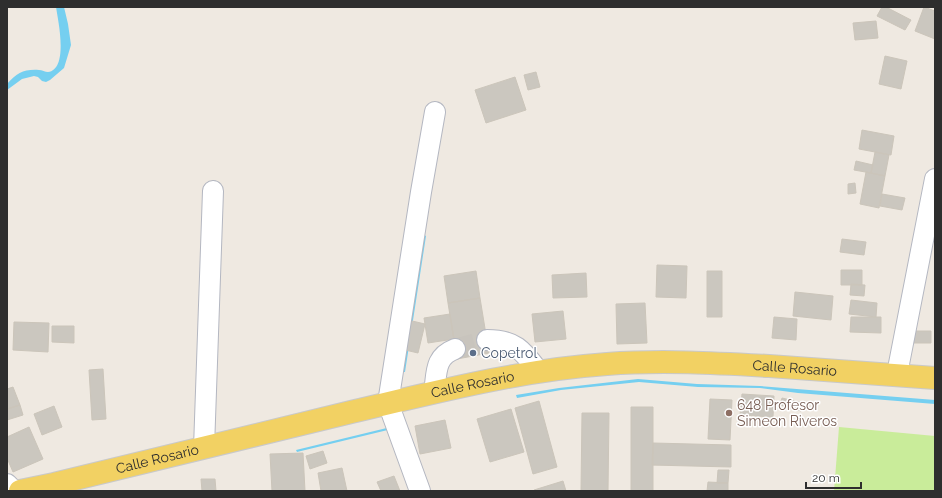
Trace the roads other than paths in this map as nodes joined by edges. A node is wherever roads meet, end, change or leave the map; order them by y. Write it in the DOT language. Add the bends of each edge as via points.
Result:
graph roads {
  1 [pos="435,112"];
  2 [pos="935,179"];
  3 [pos="213,191"];
  4 [pos="487,340"];
  5 [pos="455,349"];
  6 [pos="539,372"];
  7 [pos="897,374"];
  8 [pos="935,378"];
  9 [pos="434,393"];
  10 [pos="388,403"];
  11 [pos="204,448"];
  12 [pos="7,484"];
  13 [pos="55,488"];
  14 [pos="14,491"];
  15 [pos="20,491"];
  16 [pos="420,491"];
  1 -- 10 [label="street"];
  2 -- 7 [label="street"];
  3 -- 11 [label="street"];
  4 -- 6 [label="street" via="502,340 515,346"];
  5 -- 9 [label="street" via="441,358"];
  6 -- 7 [label="main road, Calle Rosario" via="605,364 651,362 734,364"];
  6 -- 9 [label="main road, Calle Rosario"];
  7 -- 8 [label="main road, Calle Rosario"];
  9 -- 10 [label="main road, Calle Rosario"];
  10 -- 11 [label="main road, Calle Rosario"];
  10 -- 16 [label="street"];
  11 -- 13 [label="main road, Calle Rosario"];
  12 -- 14 [label="street"];
  13 -- 15 [label="main road, Calle Rosario"];
}
